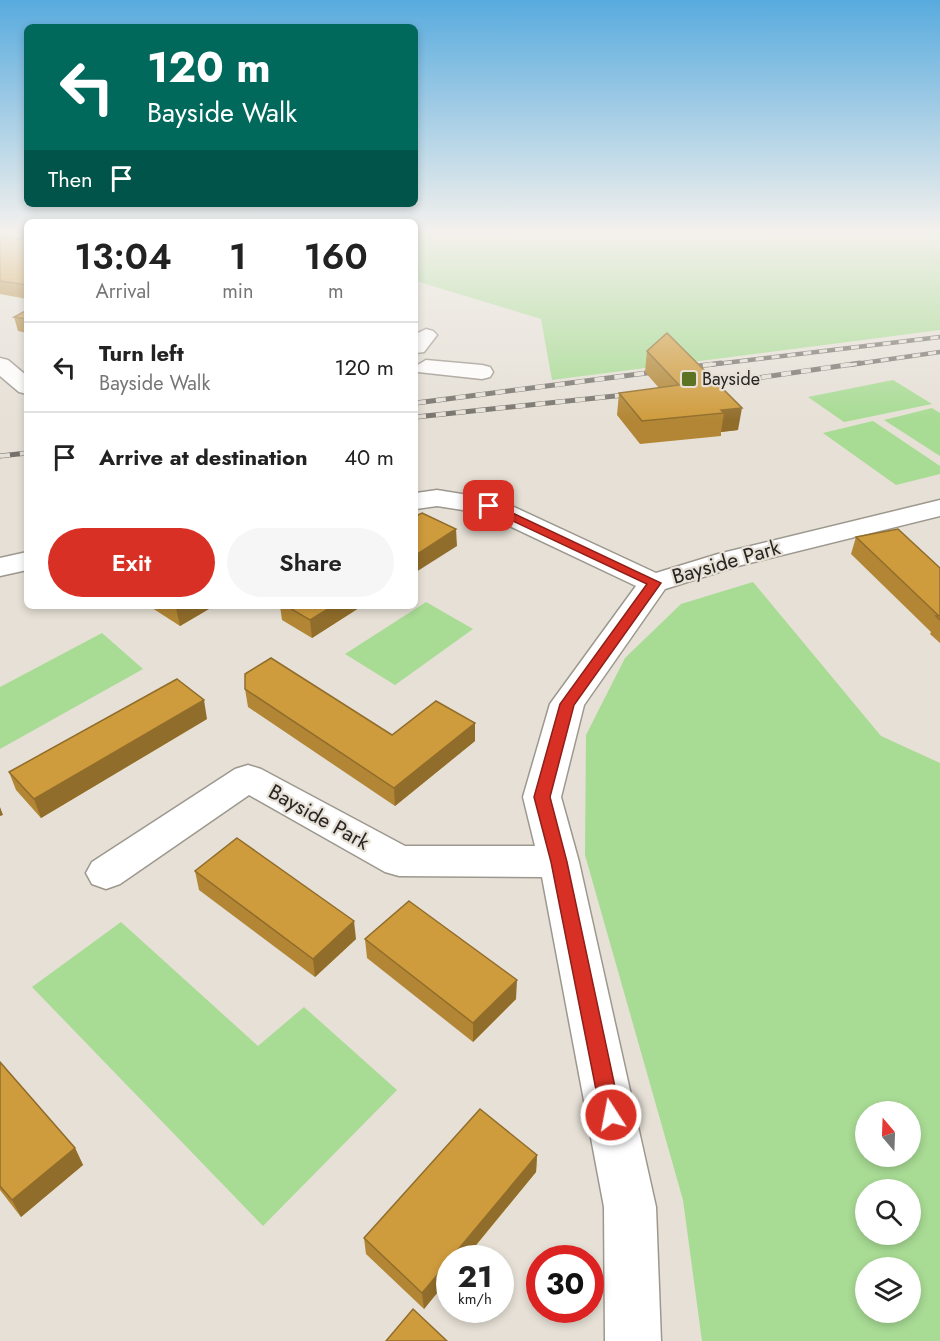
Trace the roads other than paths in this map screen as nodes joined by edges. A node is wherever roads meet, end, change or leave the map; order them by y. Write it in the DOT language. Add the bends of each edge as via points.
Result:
graph roads {
  1 [pos="0,364"];
  2 [pos="419,367"];
  3 [pos="482,372"];
  4 [pos="24,384"];
  5 [pos="418,501"];
  6 [pos="936,513"];
  7 [pos="24,562"];
  8 [pos="0,567"];
  9 [pos="654,583"];
  10 [pos="559,862"];
  11 [pos="106,873"];
  12 [pos="633,1341"];
  1 -- 4 [label="street"];
  2 -- 3 [label="street"];
  5 -- 9 [label="street" via="437,498 489,506"];
  6 -- 9 [label="street, Bayside Park" via="728,560"];
  7 -- 8 [label="street"];
  9 -- 10 [label="street, Bayside Park" via="567,704 542,797"];
  10 -- 11 [label="street, Bayside Park" via="399,861 248,778"];
  10 -- 12 [label="street, Bayside Park" via="630,1207"];
}
